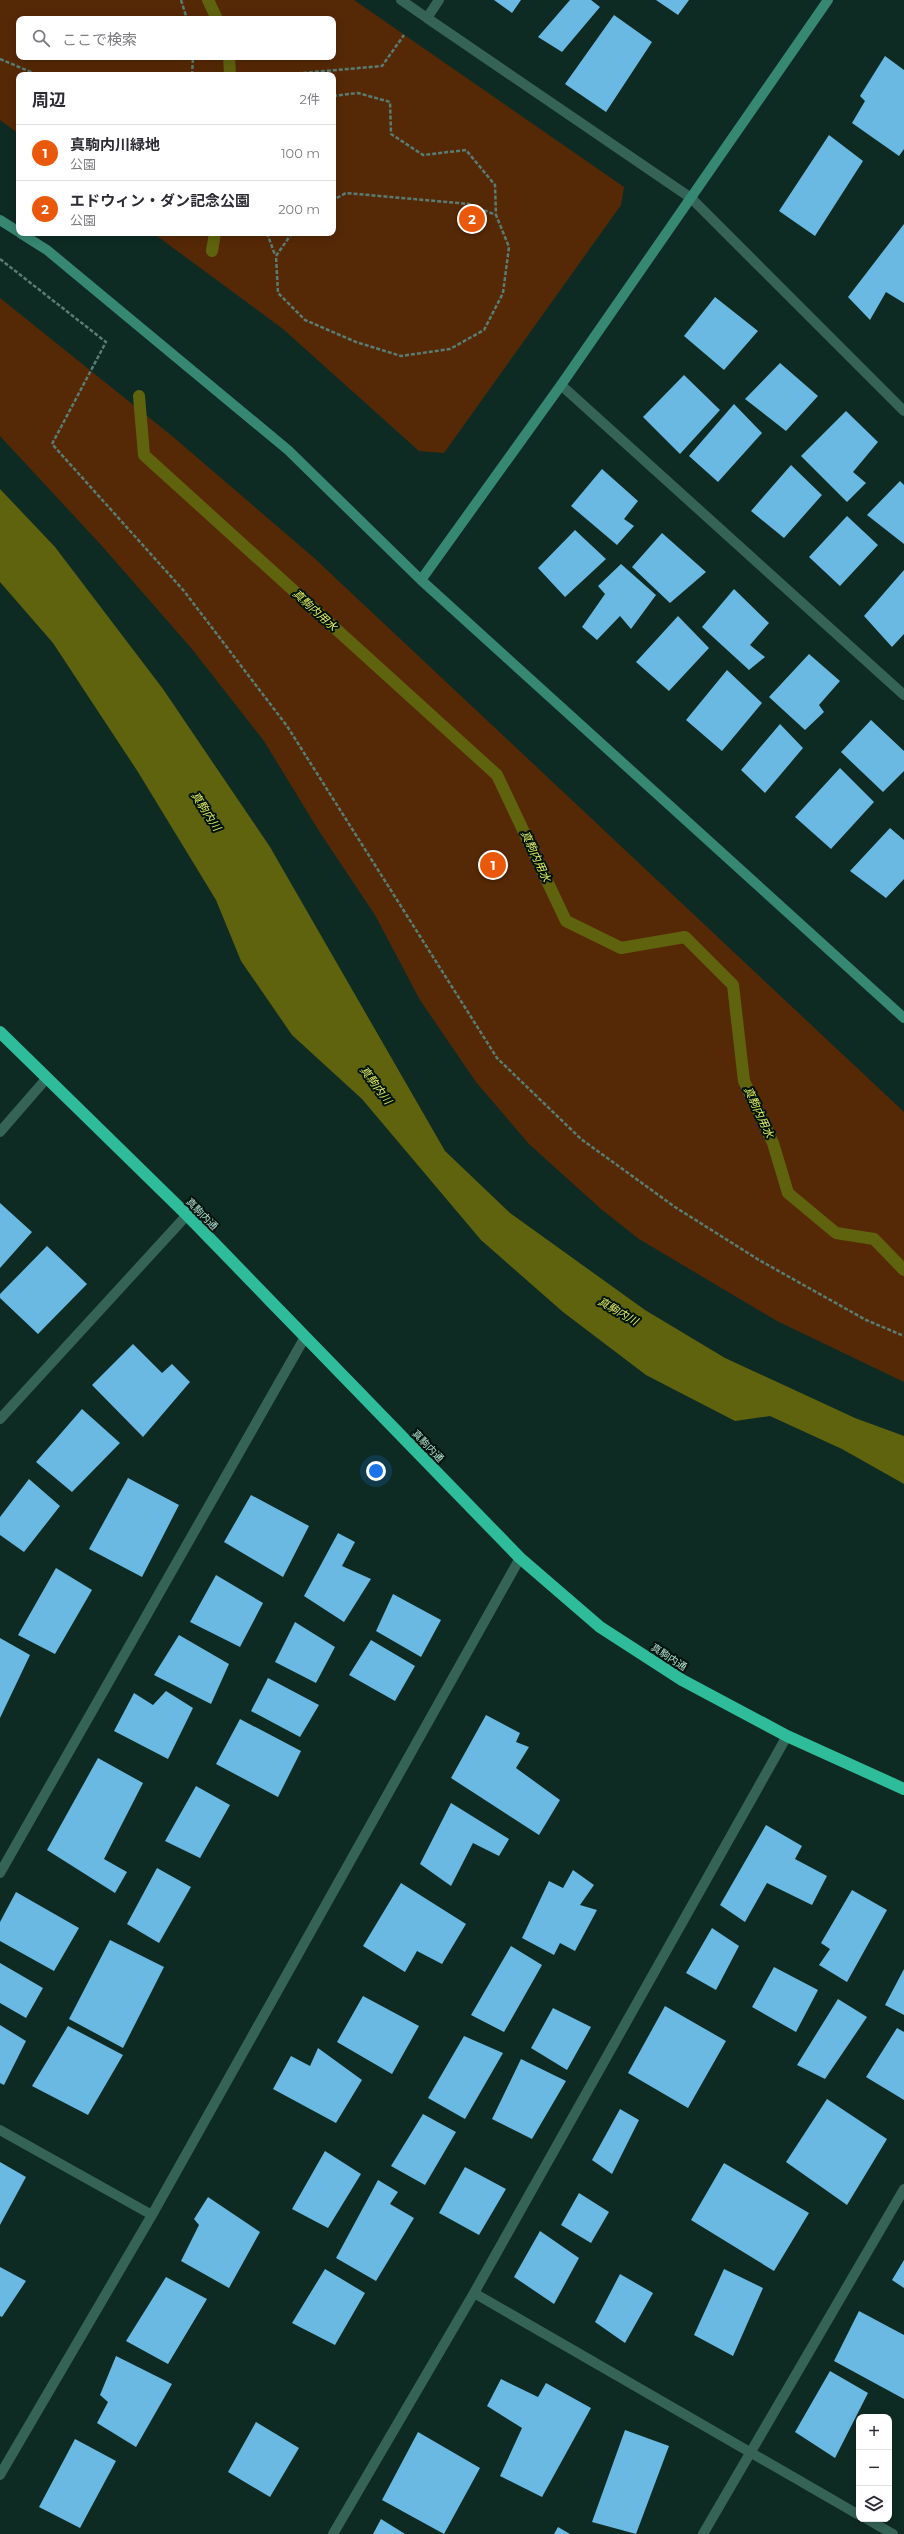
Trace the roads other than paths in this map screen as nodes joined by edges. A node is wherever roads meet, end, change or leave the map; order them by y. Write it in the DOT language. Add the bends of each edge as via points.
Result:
graph roads {
  1 [pos="401,0"];
  2 [pos="439,0"];
  3 [pos="828,0"];
  4 [pos="423,15"];
  5 [pos="691,198"];
  6 [pos="0,220"];
  7 [pos="16,231"];
  8 [pos="24,236"];
  9 [pos="561,385"];
  10 [pos="904,411"];
  11 [pos="421,580"];
  12 [pos="904,695"];
  13 [pos="904,1018"];
  14 [pos="0,1032"];
  15 [pos="46,1079"];
  16 [pos="0,1132"];
  17 [pos="187,1215"];
  18 [pos="305,1337"];
  19 [pos="0,1419"];
  20 [pos="520,1558"];
  21 [pos="787,1736"];
  22 [pos="904,1789"];
  23 [pos="0,1873"];
  24 [pos="0,2130"];
  25 [pos="904,2188"];
  26 [pos="152,2214"];
  27 [pos="474,2293"];
  28 [pos="748,2453"];
  29 [pos="0,2475"];
  30 [pos="856,2513"];
  31 [pos="872,2522"];
  32 [pos="333,2534"];
  33 [pos="703,2534"];
  34 [pos="893,2534"];
  1 -- 4 [label="street"];
  2 -- 4 [label="street"];
  3 -- 5 [label="street"];
  4 -- 5 [label="street"];
  5 -- 9 [label="street"];
  5 -- 10 [label="street"];
  6 -- 7 [label="street"];
  8 -- 11 [label="street" via="47,250 288,450"];
  9 -- 11 [label="street"];
  9 -- 12 [label="street"];
  11 -- 13 [label="street"];
  14 -- 15 [label="highway, 真駒内通"];
  15 -- 16 [label="street"];
  15 -- 17 [label="highway, 真駒内通"];
  17 -- 18 [label="highway, 真駒内通"];
  17 -- 19 [label="street"];
  18 -- 20 [label="highway, 真駒内通"];
  18 -- 23 [label="street"];
  20 -- 21 [label="highway, 真駒内通" via="600,1627 682,1680"];
  20 -- 26 [label="street"];
  21 -- 22 [label="highway, 真駒内通"];
  21 -- 27 [label="street"];
  24 -- 26 [label="street"];
  25 -- 28 [label="street"];
  26 -- 29 [label="street"];
  27 -- 28 [label="street"];
  27 -- 32 [label="street"];
  28 -- 30 [label="street"];
  28 -- 33 [label="street"];
  31 -- 34 [label="street"];
}
